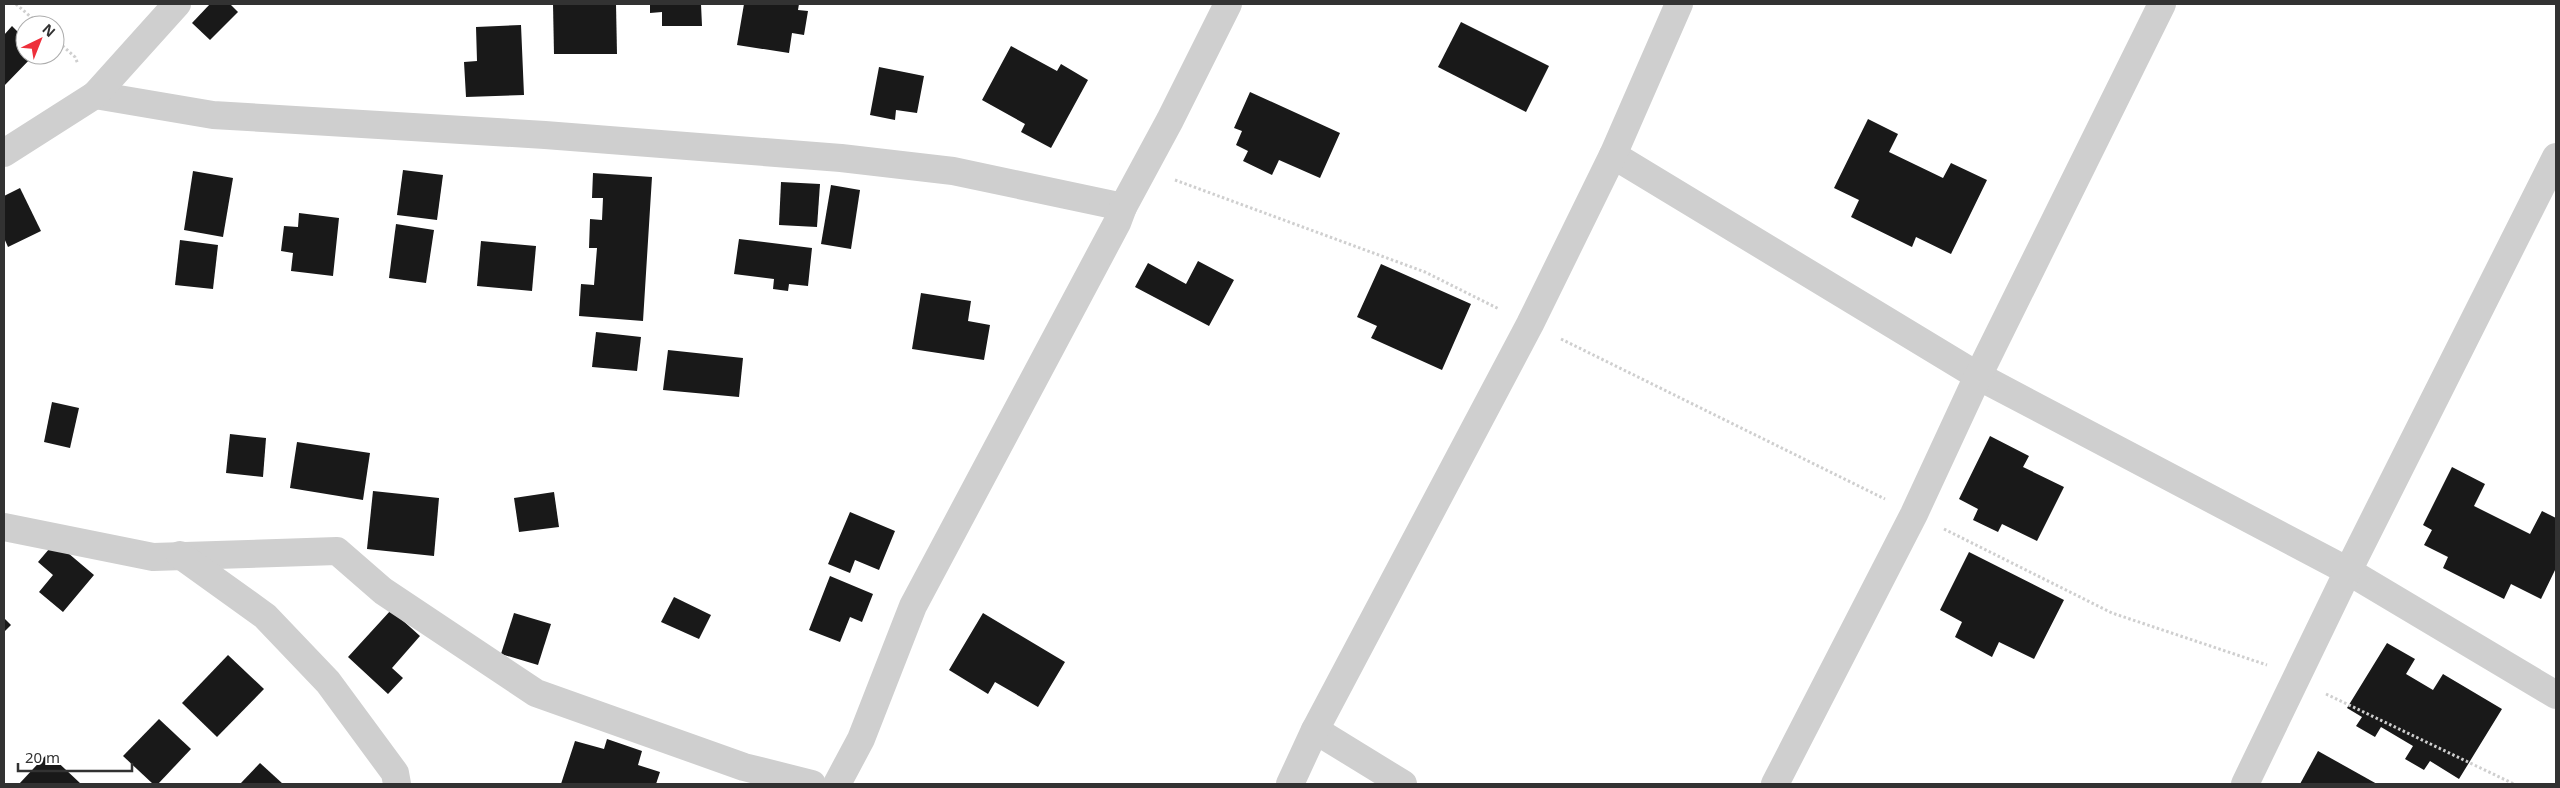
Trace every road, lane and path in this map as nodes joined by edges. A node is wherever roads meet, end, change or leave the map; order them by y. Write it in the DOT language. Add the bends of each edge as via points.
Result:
graph roads {
  1 [pos="16,4"];
  2 [pos="177,4"];
  3 [pos="1228,4"];
  4 [pos="1679,4"];
  5 [pos="2162,4"];
  6 [pos="29,15"];
  7 [pos="95,95"];
  8 [pos="4,152"];
  9 [pos="1613,156"];
  10 [pos="2556,157"];
  11 [pos="1144,169"];
  12 [pos="1123,207"];
  13 [pos="1530,324"];
  14 [pos="1978,376"];
  15 [pos="1914,514"];
  16 [pos="4,526"];
  17 [pos="180,555"];
  18 [pos="2348,572"];
  19 [pos="2297,680"];
  20 [pos="2556,695"];
  21 [pos="1315,730"];
  22 [pos="397,784"];
  23 [pos="812,784"];
  24 [pos="837,784"];
  25 [pos="1290,784"];
  26 [pos="1403,784"];
  27 [pos="1775,784"];
  28 [pos="2245,784"];
  29 [pos="2514,784"];
  1 -- 6 [label="path"];
  2 -- 7 [label="street"];
  3 -- 11 [label="street"];
  4 -- 9 [label="street"];
  5 -- 14 [label="street"];
  7 -- 8 [label="street"];
  7 -- 12 [label="street" via="213,115 545,135 953,171"];
  9 -- 13 [label="street"];
  9 -- 14 [label="street"];
  10 -- 18 [label="street"];
  11 -- 12 [label="street"];
  11 -- 13 [label="path" via="1425,272"];
  12 -- 24 [label="street" via="914,606 861,739"];
  13 -- 15 [label="path"];
  13 -- 21 [label="street"];
  14 -- 15 [label="street"];
  14 -- 18 [label="street"];
  15 -- 19 [label="path" via="2112,613 2257,660"];
  15 -- 27 [label="street"];
  16 -- 17 [label="street" via="153,557"];
  17 -- 22 [label="street" via="265,616 328,682 394,773"];
  17 -- 23 [label="street" via="337,551 383,591 536,693 744,767"];
  18 -- 19 [label="street"];
  18 -- 20 [label="street"];
  19 -- 28 [label="street"];
  19 -- 29 [label="path"];
  21 -- 25 [label="street"];
  21 -- 26 [label="street"];
}
